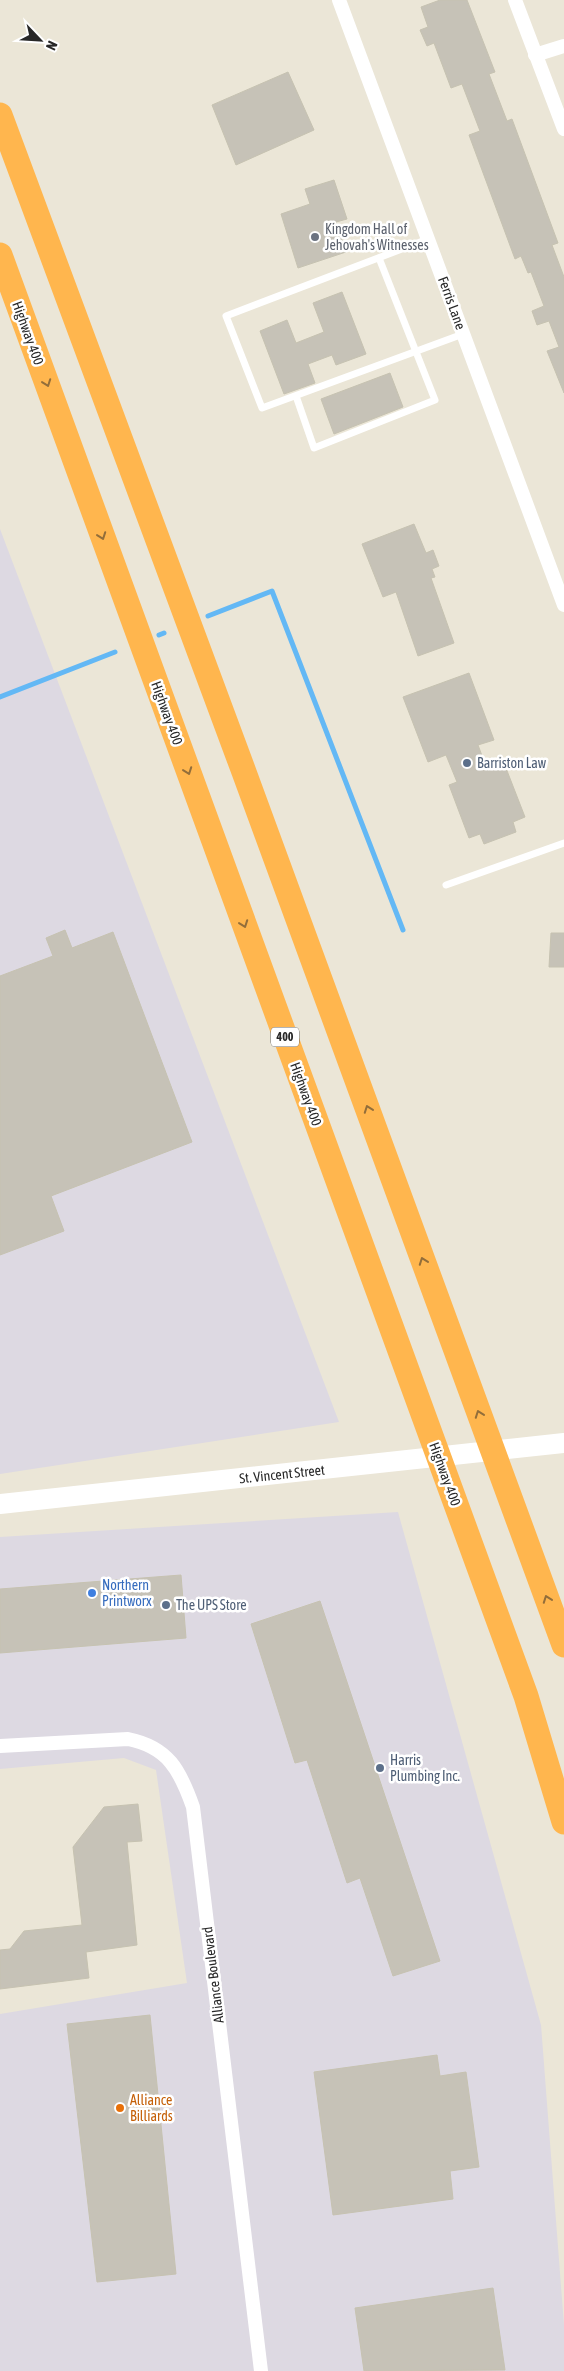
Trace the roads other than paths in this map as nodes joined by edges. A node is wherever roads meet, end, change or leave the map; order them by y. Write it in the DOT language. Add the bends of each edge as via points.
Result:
graph roads {
  1 [pos="339,0"];
  2 [pos="515,0"];
  3 [pos="564,46"];
  4 [pos="535,55"];
  5 [pos="0,115"];
  6 [pos="564,129"];
  7 [pos="428,239"];
  8 [pos="0,255"];
  9 [pos="379,258"];
  10 [pos="463,334"];
  11 [pos="416,351"];
  12 [pos="296,396"];
  13 [pos="564,605"];
  14 [pos="564,842"];
  15 [pos="446,885"];
  16 [pos="564,1443"];
  17 [pos="0,1504"];
  18 [pos="564,1645"];
  19 [pos="0,1746"];
  20 [pos="564,1822"];
  21 [pos="261,2371"];
  1 -- 7 [label="street, Ferris Lane"];
  2 -- 4 [label="street"];
  3 -- 4 [label="street"];
  4 -- 6 [label="street"];
  18 -- 5 [label="highway, one-way"];
  7 -- 9 [label="lane"];
  7 -- 10 [label="street, Ferris Lane"];
  8 -- 20 [label="highway, Highway 400 / 400, one-way" via="523,1687"];
  9 -- 11 [label="lane"];
  9 -- 12 [label="lane" via="226,316 262,408"];
  10 -- 11 [label="lane"];
  10 -- 13 [label="street, Ferris Lane"];
  11 -- 12 [label="lane"];
  11 -- 12 [label="lane" via="435,400 314,448"];
  14 -- 15 [label="lane"];
  16 -- 17 [label="main road, St. Vincent Street"];
  19 -- 21 [label="street, Alliance Boulevard" via="128,1739 146,1742 163,1753 186,1785 193,1806"];
}
